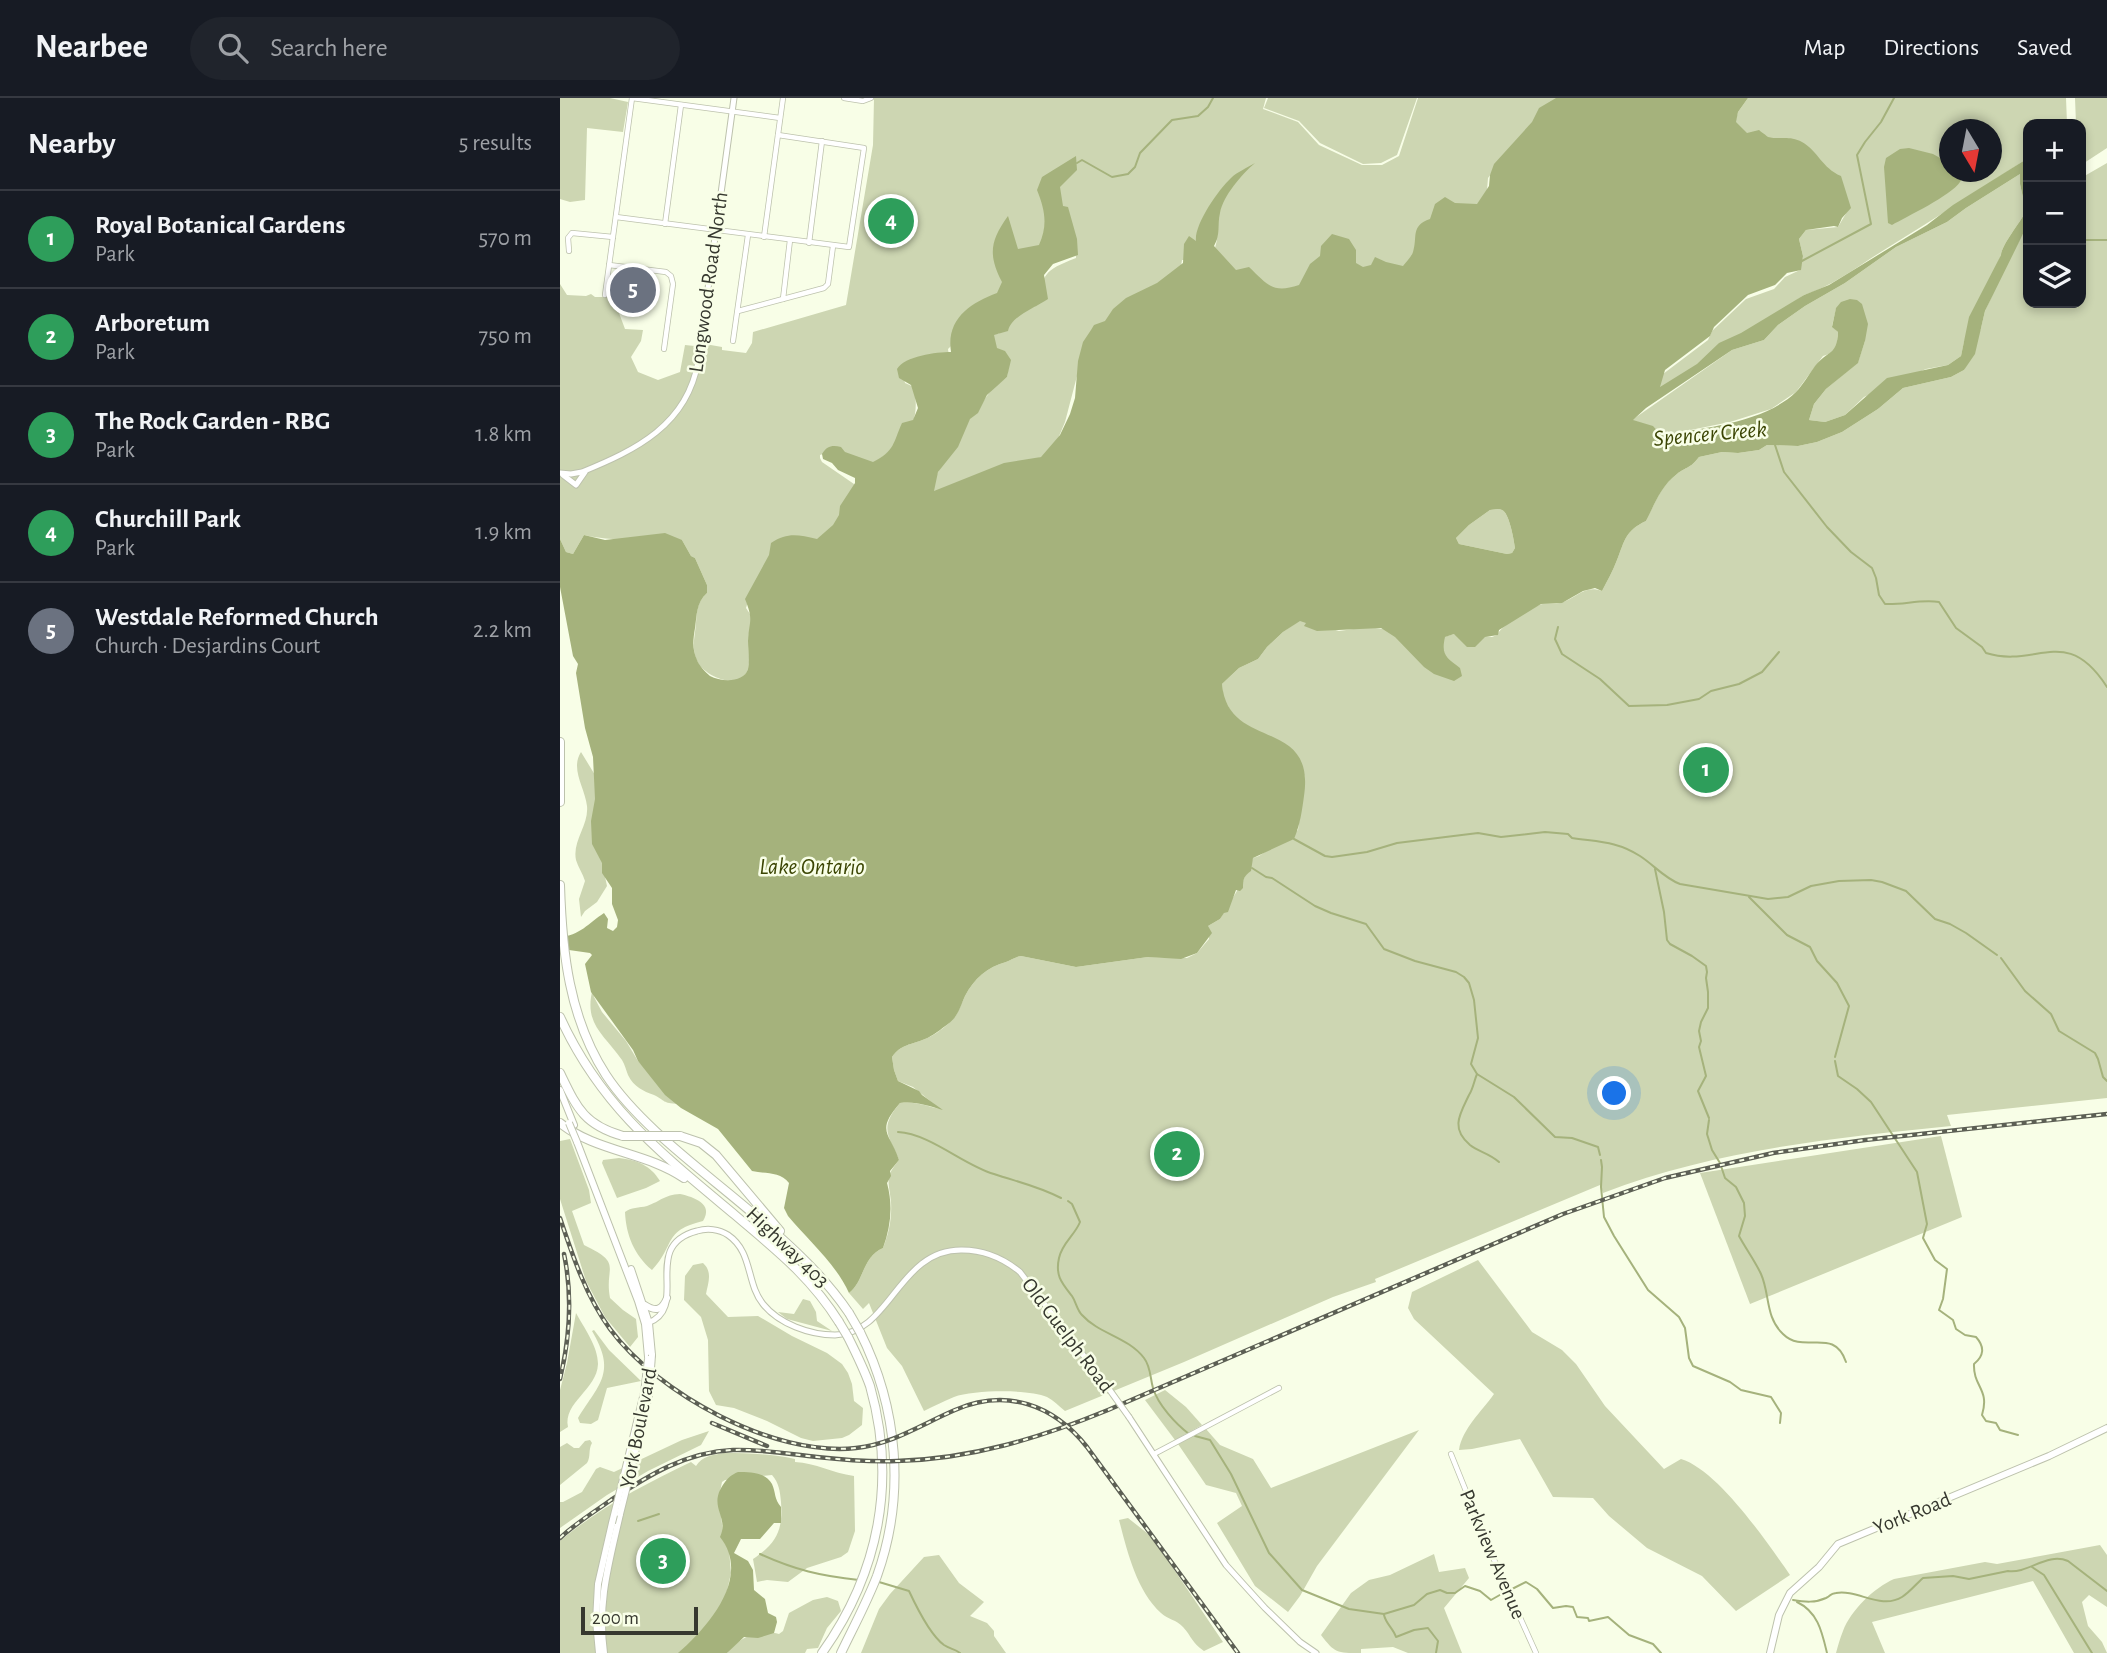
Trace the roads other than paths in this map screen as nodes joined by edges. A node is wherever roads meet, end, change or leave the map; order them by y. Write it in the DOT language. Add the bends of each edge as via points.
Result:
graph roads {
  1 [pos="632,98"];
  2 [pos="734,98"];
  3 [pos="783,98"];
  4 [pos="844,98"];
  5 [pos="869,99"];
  6 [pos="681,105"];
  7 [pos="732,112"];
  8 [pos="780,118"];
  9 [pos="778,135"];
  10 [pos="822,141"];
  11 [pos="616,217"];
  12 [pos="665,223"];
  13 [pos="716,230"];
  14 [pos="748,234"];
  15 [pos="613,237"];
  16 [pos="764,237"];
  17 [pos="790,240"];
  18 [pos="808,243"];
  19 [pos="833,246"];
  20 [pos="569,251"];
  21 [pos="609,265"];
  22 [pos="605,295"];
  23 [pos="782,299"];
  24 [pos="738,311"];
  25 [pos="733,341"];
  26 [pos="664,349"];
  27 [pos="587,470"];
  28 [pos="561,474"];
  29 [pos="560,742"];
  30 [pos="560,802"];
  31 [pos="560,885"];
  32 [pos="561,921"];
  33 [pos="560,1017"];
  34 [pos="560,1073"];
  35 [pos="560,1090"];
  36 [pos="560,1099"];
  37 [pos="568,1124"];
  38 [pos="579,1143"];
  39 [pos="747,1225"];
  40 [pos="795,1250"];
  41 [pos="667,1298"];
  42 [pos="645,1305"];
  43 [pos="647,1323"];
  44 [pos="1279,1388"];
  45 [pos="2107,1428"];
  46 [pos="1154,1454"];
  47 [pos="1451,1454"];
  48 [pos="626,1477"];
  49 [pos="824,1650"];
  50 [pos="601,1653"];
  51 [pos="842,1653"];
  52 [pos="1316,1653"];
  53 [pos="1536,1653"];
  54 [pos="1770,1653"];
  1 -- 6 [label="street"];
  1 -- 11 [label="street"];
  2 -- 7 [label="street, Longwood Road North"];
  3 -- 8 [label="street"];
  4 -- 5 [label="street"];
  6 -- 7 [label="street"];
  6 -- 12 [label="street"];
  7 -- 8 [label="street"];
  7 -- 13 [label="street, Longwood Road North"];
  8 -- 9 [label="street"];
  9 -- 10 [label="street"];
  9 -- 16 [label="street"];
  10 -- 18 [label="street"];
  10 -- 19 [label="street" via="863,147 864,153 849,247"];
  11 -- 12 [label="street"];
  11 -- 15 [label="street"];
  12 -- 13 [label="street"];
  13 -- 14 [label="street"];
  13 -- 27 [label="street, Longwood Road North" via="696,374 686,398 655,435"];
  14 -- 16 [label="street"];
  14 -- 24 [label="street"];
  15 -- 20 [label="street" via="572,233"];
  15 -- 21 [label="street"];
  16 -- 17 [label="street"];
  17 -- 18 [label="street"];
  17 -- 23 [label="street"];
  18 -- 19 [label="street"];
  19 -- 23 [label="street" via="826,287"];
  21 -- 22 [label="street"];
  21 -- 26 [label="street" via="671,276"];
  23 -- 24 [label="street"];
  24 -- 25 [label="street"];
  27 -- 28 [label="street, Longwood Road North"];
  27 -- 28 [label="street" via="576,485"];
  29 -- 30 [label="highway"];
  31 -- 32 [label="highway, Highway 403"];
  32 -- 40 [label="highway, Highway 403" via="576,1011 606,1075 639,1115"];
  33 -- 39 [label="highway, Highway 403" via="582,1061 624,1116"];
  34 -- 40 [label="highway, bridge" via="586,1119 606,1130 623,1136 680,1136 701,1143 722,1161"];
  35 -- 37 [label="main road, York Boulevard"];
  36 -- 37 [label="main road, York Boulevard"];
  37 -- 38 [label="main road, York Boulevard, bridge"];
  37 -- 39 [label="highway" via="581,1136 668,1167"];
  38 -- 42 [label="main road, York Boulevard"];
  38 -- 43 [label="main road, York Boulevard"];
  39 -- 49 [label="highway, Highway 403, bridge" via="810,1281 839,1322 869,1384 877,1416 884,1471 879,1521 862,1580"];
  40 -- 51 [label="highway, Highway 403, bridge" via="835,1292 860,1332 882,1385 891,1424 895,1462 885,1550"];
  41 -- 42 [label="main road" via="658,1309"];
  41 -- 43 [label="street" via="664,1313"];
  41 -- 46 [label="street, Old Guelph Road, bridge" via="670,1251 678,1241 701,1229 724,1232 740,1245 755,1290 774,1316 820,1334 837,1335 861,1326 933,1255 981,1251 1020,1272"];
  42 -- 43 [label="main road, York Boulevard"];
  43 -- 48 [label="main road, York Boulevard, bridge" via="647,1394"];
  44 -- 46 [label="street"];
  45 -- 54 [label="main road, York Road" via="1838,1544 1790,1593"];
  46 -- 52 [label="street, Old Guelph Road" via="1226,1565"];
  47 -- 53 [label="street, Parkview Avenue"];
  48 -- 50 [label="main road, York Boulevard, bridge" via="603,1589"];
  48 -- 50 [label="main road, York Boulevard, bridge" via="598,1584 596,1621"];
}
